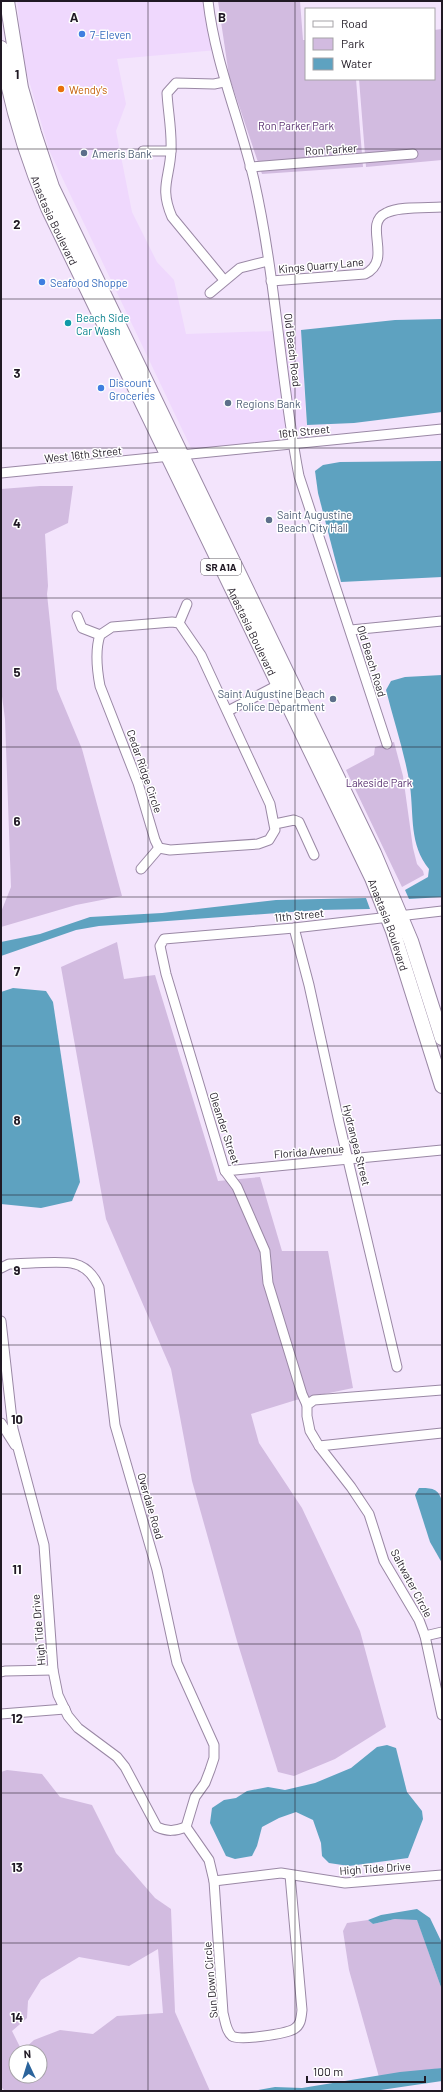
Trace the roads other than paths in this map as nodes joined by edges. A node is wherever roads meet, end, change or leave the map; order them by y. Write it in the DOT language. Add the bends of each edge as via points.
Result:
graph roads {
  1 [pos="7,1"];
  2 [pos="208,1"];
  3 [pos="1,48"];
  4 [pos="224,82"];
  5 [pos="143,151"];
  6 [pos="171,151"];
  7 [pos="413,154"];
  8 [pos="250,167"];
  9 [pos="442,207"];
  10 [pos="268,261"];
  11 [pos="224,280"];
  12 [pos="271,281"];
  13 [pos="210,293"];
  14 [pos="442,429"];
  15 [pos="293,444"];
  16 [pos="182,456"];
  17 [pos="168,457"];
  18 [pos="1,473"];
  19 [pos="187,604"];
  20 [pos="77,616"];
  21 [pos="442,621"];
  22 [pos="179,623"];
  23 [pos="351,630"];
  24 [pos="100,635"];
  25 [pos="284,683"];
  26 [pos="228,711"];
  27 [pos="387,744"];
  28 [pos="275,824"];
  29 [pos="159,848"];
  30 [pos="314,855"];
  31 [pos="141,869"];
  32 [pos="442,911"];
  33 [pos="395,916"];
  34 [pos="294,928"];
  35 [pos="161,944"];
  36 [pos="441,1030"];
  37 [pos="442,1086"];
  38 [pos="442,1150"];
  39 [pos="349,1159"];
  40 [pos="225,1171"];
  41 [pos="1,1268"];
  42 [pos="1,1321"];
  43 [pos="5,1360"];
  44 [pos="397,1367"];
  45 [pos="1,1372"];
  46 [pos="442,1390"];
  47 [pos="308,1406"];
  48 [pos="1,1423"];
  49 [pos="442,1433"];
  50 [pos="319,1446"];
  51 [pos="338,1446"];
  52 [pos="18,1449"];
  53 [pos="331,1462"];
  54 [pos="442,1632"];
  55 [pos="425,1636"];
  56 [pos="53,1670"];
  57 [pos="1,1672"];
  58 [pos="438,1682"];
  59 [pos="65,1709"];
  60 [pos="1,1714"];
  61 [pos="442,1715"];
  62 [pos="186,1827"];
  63 [pos="290,1875"];
  64 [pos="442,1875"];
  65 [pos="214,1881"];
  1 -- 16 [label="main road, Anastasia Boulevard / SR A1A" via="21,88 52,187"];
  2 -- 4 [label="street, Old Beach Road"];
  3 -- 17 [label="main road, Anastasia Boulevard / SR A1A" via="18,125 34,175"];
  4 -- 6 [label="street" via="176,83 169,89 167,93"];
  4 -- 8 [label="street, Old Beach Road"];
  5 -- 6 [label="street"];
  6 -- 11 [label="street" via="165,185 166,201 172,217"];
  7 -- 8 [label="street, Ron Parker"];
  8 -- 10 [label="street, Old Beach Road"];
  9 -- 12 [label="street, Kings Quarry Lane" via="392,211 382,215 376,227 378,262 371,272"];
  10 -- 11 [label="street" via="240,268"];
  10 -- 12 [label="street, Old Beach Road"];
  11 -- 13 [label="street"];
  12 -- 15 [label="street, Old Beach Road"];
  14 -- 15 [label="street, 16th Street"];
  15 -- 16 [label="street, 16th Street"];
  15 -- 23 [label="street, Old Beach Road" via="306,502"];
  16 -- 17 [label="street, 16th Street"];
  16 -- 25 [label="main road, Anastasia Boulevard / SR A1A"];
  17 -- 18 [label="street, West 16th Street"];
  17 -- 25 [label="main road, Anastasia Boulevard / SR A1A"];
  19 -- 22 [label="street"];
  20 -- 24 [label="street" via="82,628"];
  21 -- 23 [label="street"];
  22 -- 24 [label="street" via="112,628"];
  22 -- 26 [label="street" via="201,655"];
  23 -- 27 [label="street, Old Beach Road" via="371,700"];
  24 -- 29 [label="street, Cedar Ridge Circle" via="97,673 100,686 135,776"];
  25 -- 26 [label="street"];
  25 -- 33 [label="main road, Anastasia Boulevard / SR A1A" via="374,853"];
  26 -- 28 [label="street" via="270,804"];
  28 -- 29 [label="street" via="275,830 269,840 258,844 170,850"];
  28 -- 30 [label="street" via="294,820 299,822"];
  29 -- 31 [label="street"];
  32 -- 33 [label="street, 11th Street"];
  33 -- 34 [label="street, 11th Street"];
  33 -- 36 [label="main road, Anastasia Boulevard / SR A1A" via="411,941"];
  33 -- 37 [label="main road, Anastasia Boulevard / SR A1A"];
  34 -- 35 [label="street, 11th Street" via="164,939"];
  34 -- 39 [label="street, Hydrangea Street"];
  35 -- 40 [label="street, Oleander Street" via="166,974"];
  38 -- 39 [label="street, Florida Avenue"];
  39 -- 40 [label="street, Florida Avenue"];
  39 -- 44 [label="street, Hydrangea Street"];
  40 -- 47 [label="street, Oleander Street" via="237,1187 265,1251 268,1283"];
  41 -- 62 [label="street, Overdale Road" via="9,1264 74,1263 86,1268 95,1277 99,1287 115,1425 157,1570 177,1663 214,1745 214,1758 210,1770 195,1797"];
  42 -- 43 [label="street, High Tide Drive"];
  43 -- 45 [label="street"];
  43 -- 52 [label="street, High Tide Drive" via="13,1429"];
  46 -- 47 [label="street" via="314,1400"];
  47 -- 50 [label="street, Saltwater Circle" via="310,1431"];
  48 -- 52 [label="street"];
  49 -- 51 [label="street"];
  50 -- 51 [label="street"];
  50 -- 53 [label="street, Saltwater Circle"];
  51 -- 53 [label="street"];
  52 -- 56 [label="street, High Tide Drive" via="44,1545"];
  53 -- 55 [label="street, Saltwater Circle" via="369,1514 384,1561"];
  54 -- 55 [label="street"];
  55 -- 58 [label="street, Saltwater Circle"];
  56 -- 57 [label="street"];
  56 -- 59 [label="street, High Tide Drive" via="58,1695"];
  58 -- 61 [label="street, Saltwater Circle"];
  59 -- 60 [label="street"];
  59 -- 62 [label="street, High Tide Drive" via="78,1728 117,1757 125,1767 157,1827 164,1831 176,1831"];
  62 -- 65 [label="street, Sun Down Circle" via="209,1860"];
  63 -- 64 [label="street, High Tide Drive" via="345,1883"];
  63 -- 65 [label="street, High Tide Drive" via="281,1873"];
  63 -- 65 [label="street, Sun Down Circle" via="302,2010 300,2023 286,2032 240,2039 232,2036 226,2027 223,2013"];
}
